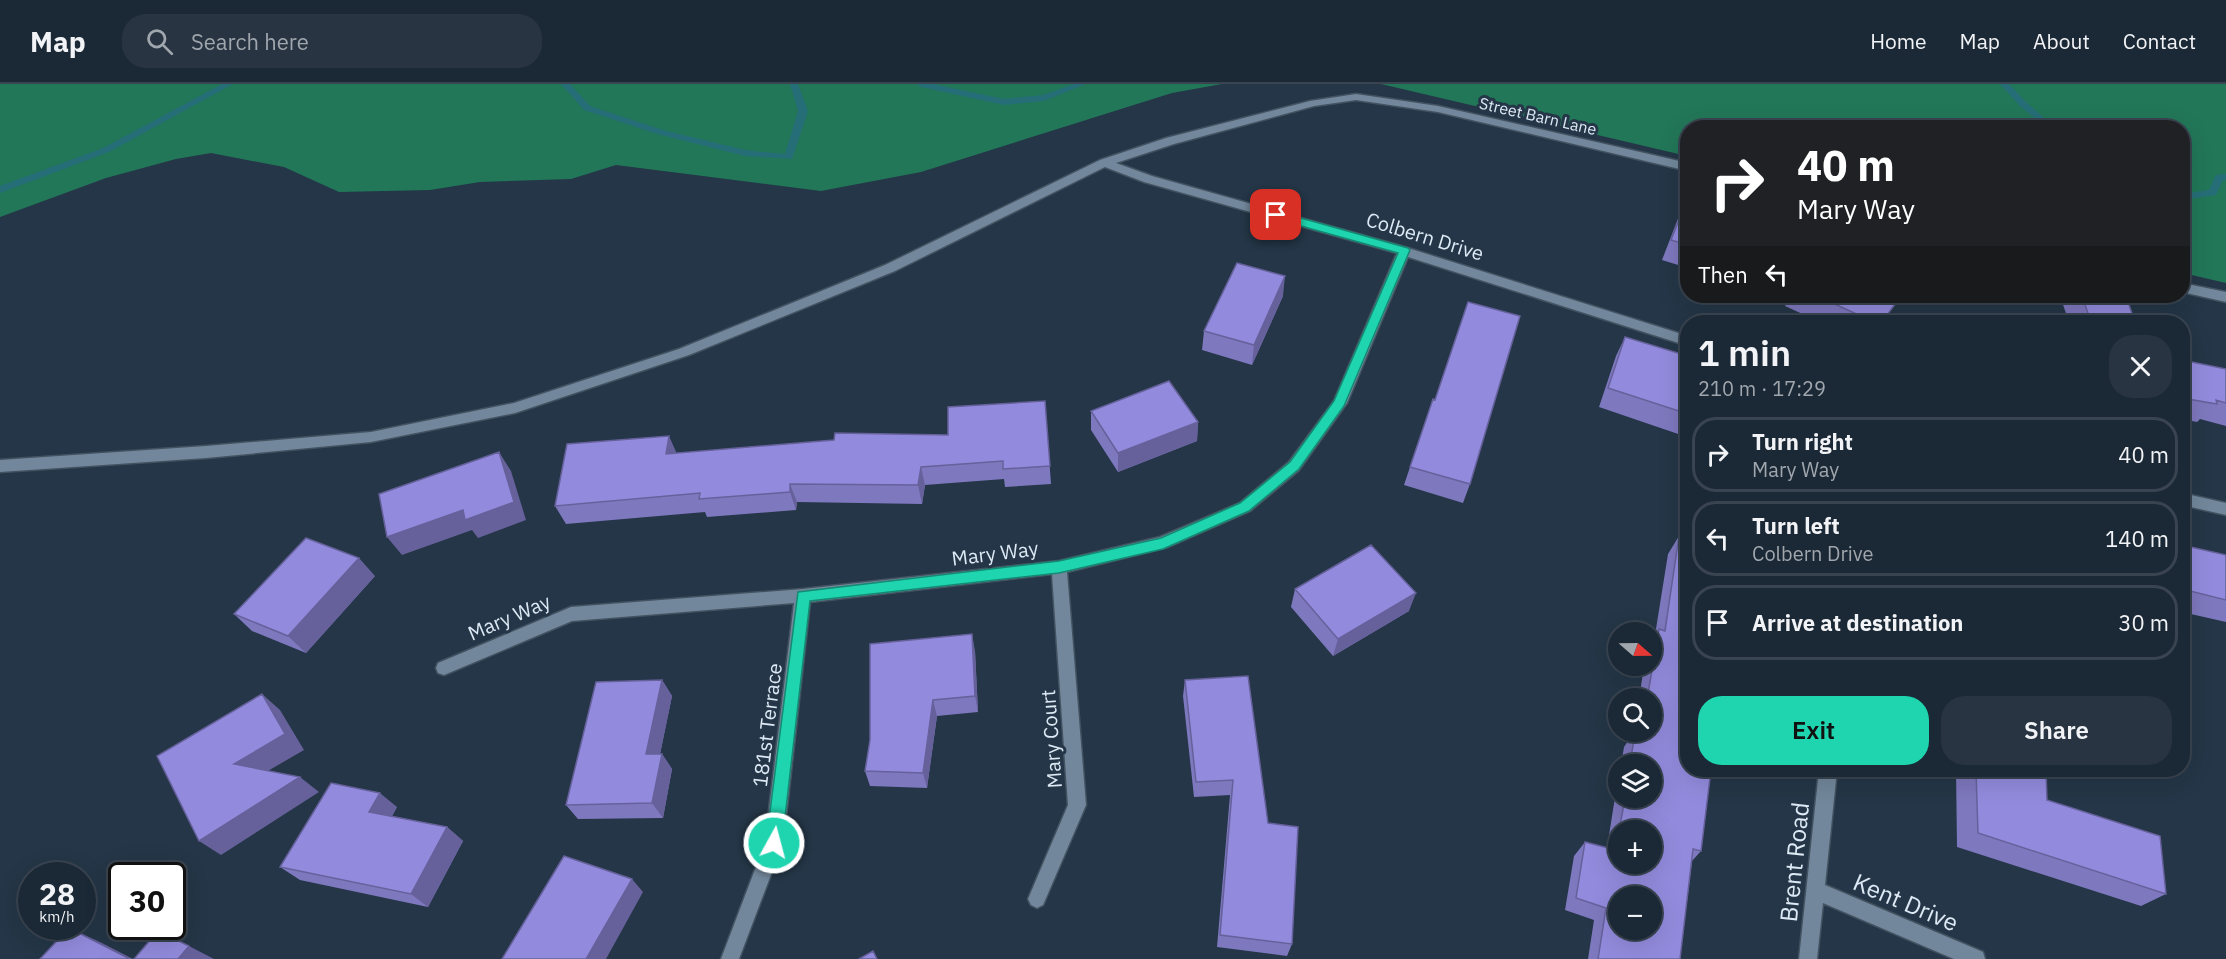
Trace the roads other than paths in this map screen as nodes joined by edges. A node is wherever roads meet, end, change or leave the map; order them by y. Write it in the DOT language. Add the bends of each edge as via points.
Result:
graph roads {
  1 [pos="1104,163"];
  2 [pos="1680,165"];
  3 [pos="1404,250"];
  4 [pos="2190,289"];
  5 [pos="2226,297"];
  6 [pos="1680,338"];
  7 [pos="0,466"];
  8 [pos="2190,501"];
  9 [pos="2226,509"];
  10 [pos="1059,567"];
  11 [pos="803,596"];
  12 [pos="444,668"];
  13 [pos="1827,777"];
  14 [pos="1816,891"];
  15 [pos="1037,899"];
  16 [pos="730,959"];
  17 [pos="1808,959"];
  18 [pos="1976,959"];
  1 -- 2 [label="street, Street Barn Lane" via="1314,102 1356,97 1438,109"];
  1 -- 3 [label="street, Colbern Drive" via="1148,179"];
  1 -- 7 [label="street, Street Barn Lane" via="890,268 684,352 515,408 371,437"];
  3 -- 6 [label="street, Colbern Drive"];
  3 -- 10 [label="street, Mary Way" via="1340,403 1294,465 1245,507 1163,543"];
  4 -- 5 [label="street"];
  8 -- 9 [label="street"];
  10 -- 11 [label="street, Mary Way"];
  10 -- 15 [label="street, Mary Court" via="1077,805"];
  11 -- 12 [label="street, Mary Way" via="571,614"];
  11 -- 16 [label="street, 181st Terrace" via="774,843"];
  13 -- 14 [label="street, Brent Road"];
  14 -- 17 [label="street, Brent Road"];
  14 -- 18 [label="street, Kent Drive"];
}
